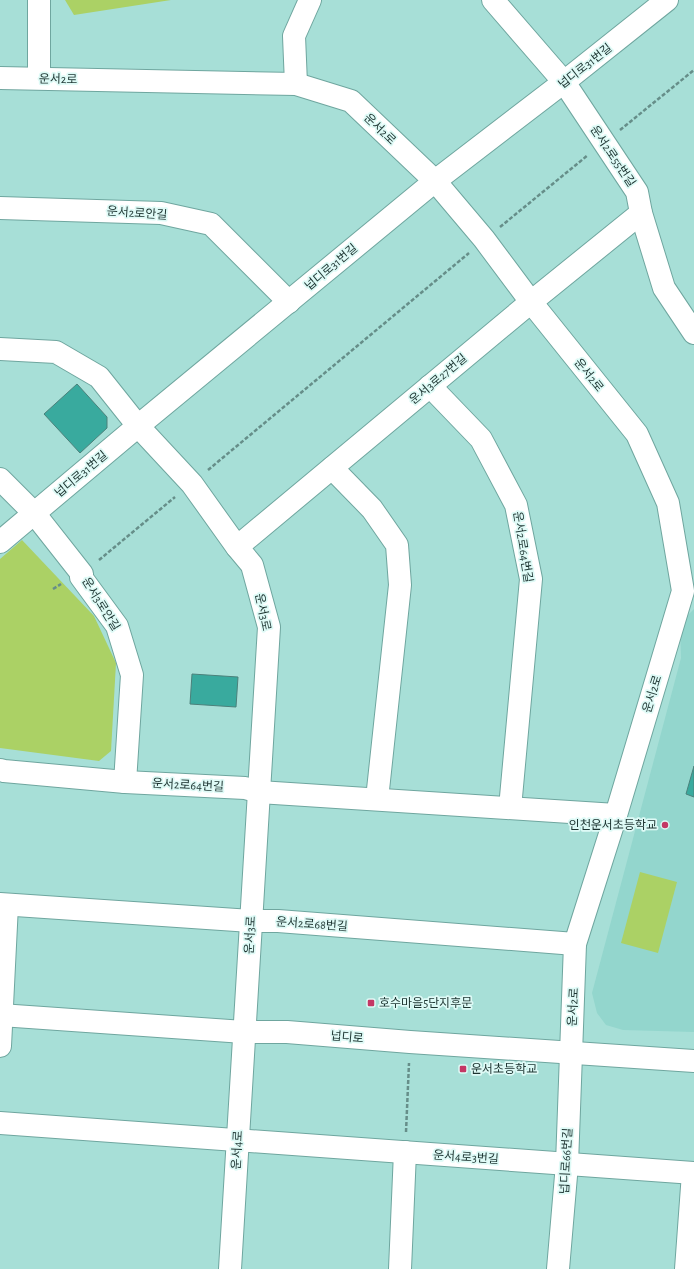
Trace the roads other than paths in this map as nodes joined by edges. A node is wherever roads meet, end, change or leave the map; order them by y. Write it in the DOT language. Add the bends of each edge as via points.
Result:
graph roads {
  1 [pos="39,0"];
  2 [pos="310,0"];
  3 [pos="493,0"];
  4 [pos="667,0"];
  5 [pos="0,78"];
  6 [pos="40,78"];
  7 [pos="564,82"];
  8 [pos="296,84"];
  9 [pos="435,181"];
  10 [pos="0,208"];
  11 [pos="641,213"];
  12 [pos="289,302"];
  13 [pos="531,302"];
  14 [pos="694,333"];
  15 [pos="0,349"];
  16 [pos="430,386"];
  17 [pos="138,426"];
  18 [pos="332,468"];
  19 [pos="0,479"];
  20 [pos="34,513"];
  21 [pos="0,542"];
  22 [pos="237,547"];
  23 [pos="688,591"];
  24 [pos="0,770"];
  25 [pos="125,782"];
  26 [pos="259,792"];
  27 [pos="377,799"];
  28 [pos="510,808"];
  29 [pos="616,815"];
  30 [pos="3,904"];
  31 [pos="251,922"];
  32 [pos="575,944"];
  33 [pos="1,1015"];
  34 [pos="244,1032"];
  35 [pos="0,1046"];
  36 [pos="570,1053"];
  37 [pos="694,1061"];
  38 [pos="0,1123"];
  39 [pos="238,1140"];
  40 [pos="405,1152"];
  41 [pos="567,1164"];
  42 [pos="694,1173"];
  43 [pos="230,1269"];
  44 [pos="400,1269"];
  45 [pos="558,1269"];
  46 [pos="686,1269"];
  1 -- 6 [label="street"];
  2 -- 8 [label="street" via="294,36"];
  3 -- 7 [label="street, 운서2로55번길"];
  4 -- 7 [label="street, 넙디로31번길"];
  5 -- 6 [label="street, 운서2로"];
  6 -- 8 [label="street, 운서2로"];
  7 -- 9 [label="street, 넙디로31번길"];
  7 -- 11 [label="street, 운서2로55번길" via="637,192"];
  8 -- 9 [label="street, 운서2로" via="351,100"];
  9 -- 12 [label="street, 넙디로31번길"];
  9 -- 13 [label="street, 운서2로" via="484,239"];
  10 -- 12 [label="street, 운서2로안길" via="161,213 211,224"];
  11 -- 13 [label="street, 운서3로27번길"];
  11 -- 14 [label="street, 운서2로55번길" via="664,288"];
  12 -- 17 [label="street, 넙디로31번길"];
  13 -- 16 [label="street, 운서3로27번길"];
  13 -- 23 [label="street, 운서2로" via="637,434 668,503"];
  15 -- 17 [label="street, 운서3로" via="56,352 99,377"];
  16 -- 18 [label="street, 운서3로27번길"];
  16 -- 28 [label="street, 운서2로64번길" via="481,439 516,505 531,579"];
  17 -- 20 [label="street, 넙디로31번길"];
  17 -- 22 [label="street, 운서3로" via="192,484"];
  18 -- 22 [label="street, 운서3로27번길"];
  18 -- 27 [label="street" via="372,509 397,545 400,585"];
  19 -- 20 [label="street, 운서3로안길"];
  20 -- 21 [label="street, 넙디로31번길"];
  20 -- 25 [label="street, 운서3로안길" via="82,574 81,577 117,626 132,675"];
  22 -- 26 [label="street, 운서3로" via="252,565 269,628"];
  23 -- 29 [label="street, 운서2로"];
  24 -- 25 [label="street, 운서2로64번길"];
  25 -- 26 [label="street, 운서2로64번길" via="246,788"];
  26 -- 27 [label="street, 운서2로64번길"];
  26 -- 31 [label="street, 운서3로"];
  27 -- 28 [label="street, 운서2로64번길"];
  28 -- 29 [label="street, 운서2로64번길"];
  29 -- 32 [label="street, 운서2로"];
  30 -- 31 [label="street, 운서2로68번길"];
  30 -- 33 [label="street"];
  31 -- 32 [label="street, 운서2로68번길"];
  31 -- 34 [label="street, 운서3로"];
  32 -- 36 [label="street, 운서2로"];
  33 -- 34 [label="street, 넙디로"];
  33 -- 35 [label="street"];
  34 -- 36 [label="street, 넙디로" via="287,1032"];
  34 -- 39 [label="street, 운서4로"];
  36 -- 37 [label="street, 넙디로"];
  36 -- 41 [label="street, 넙디로66번길"];
  38 -- 39 [label="street, 운서4로3번길"];
  39 -- 40 [label="street, 운서4로3번길"];
  39 -- 43 [label="street, 운서4로"];
  40 -- 41 [label="street, 운서4로3번길"];
  40 -- 44 [label="street"];
  41 -- 42 [label="street, 운서4로3번길"];
  41 -- 45 [label="street, 넙디로66번길"];
  42 -- 46 [label="street"];
}
